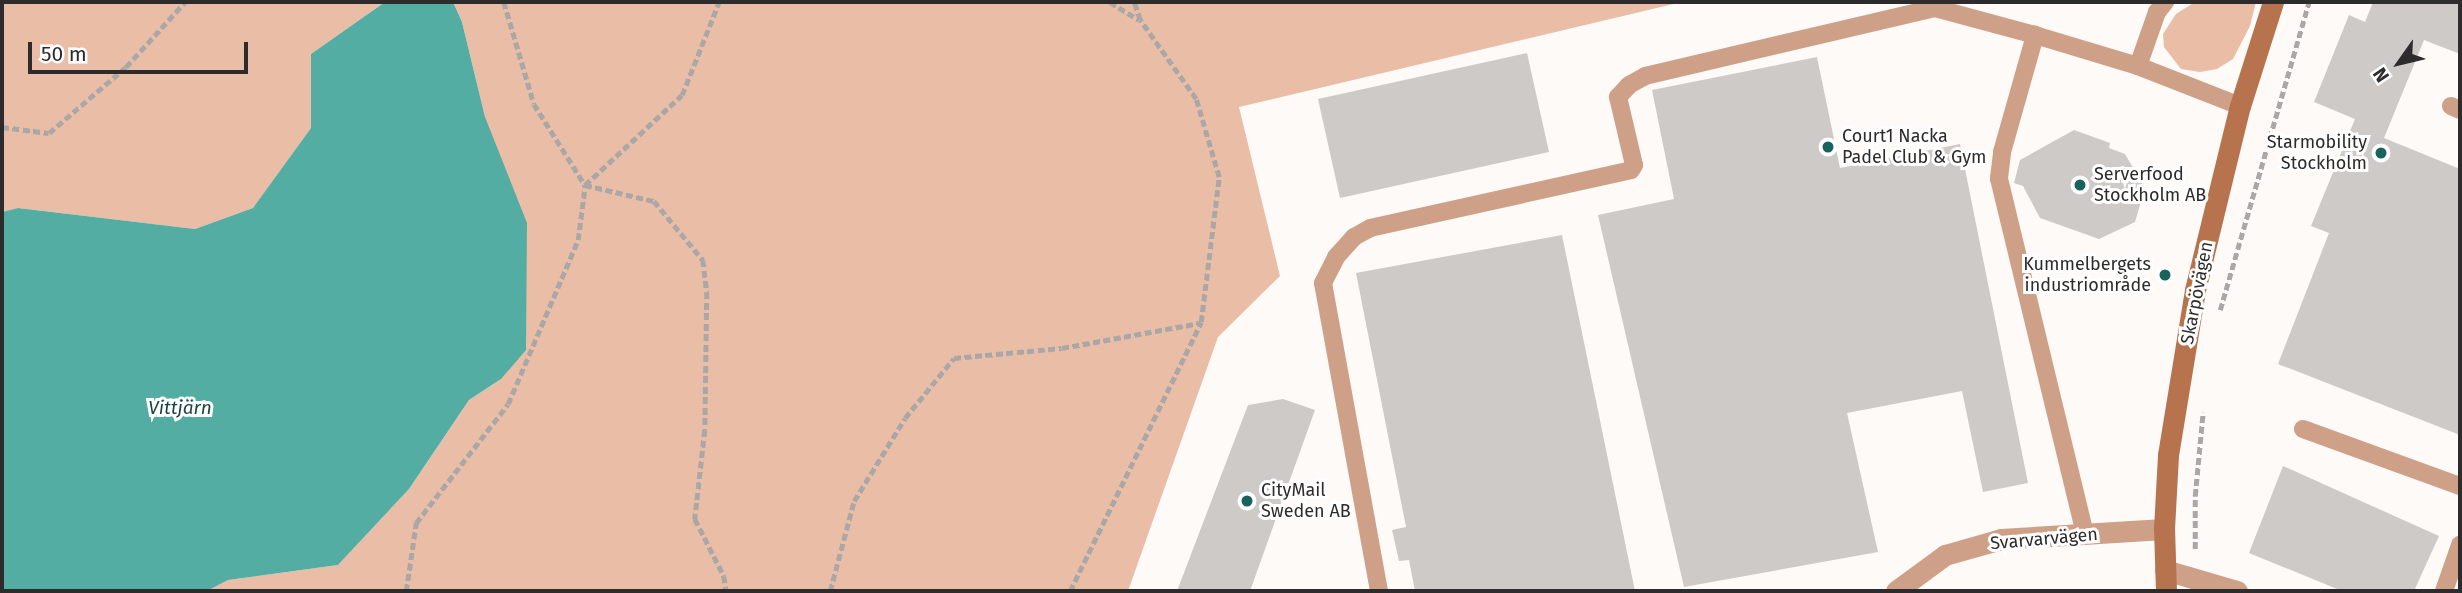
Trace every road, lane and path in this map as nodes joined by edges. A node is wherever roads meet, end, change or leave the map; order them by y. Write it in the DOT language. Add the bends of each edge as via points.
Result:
graph roads {
  1 [pos="185,2"];
  2 [pos="504,2"];
  3 [pos="719,2"];
  4 [pos="1110,2"];
  5 [pos="1134,2"];
  6 [pos="2165,2"];
  7 [pos="2273,2"];
  8 [pos="2309,2"];
  9 [pos="1140,20"];
  10 [pos="2035,35"];
  11 [pos="2138,66"];
  12 [pos="2240,106"];
  13 [pos="2,127"];
  14 [pos="585,186"];
  15 [pos="2219,315"];
  16 [pos="1201,322"];
  17 [pos="2203,410"];
  18 [pos="2303,429"];
  19 [pos="2460,486"];
  20 [pos="2164,529"];
  21 [pos="2085,534"];
  22 [pos="2460,545"];
  23 [pos="2195,548"];
  24 [pos="2165,570"];
  25 [pos="406,591"];
  26 [pos="726,591"];
  27 [pos="830,591"];
  28 [pos="1070,591"];
  29 [pos="1379,591"];
  30 [pos="1896,591"];
  31 [pos="2166,591"];
  32 [pos="2237,591"];
  33 [pos="2444,591"];
  1 -- 13 [label="path" via="126,67 49,133"];
  2 -- 14 [label="path" via="534,104"];
  3 -- 14 [label="path" via="682,95"];
  4 -- 9 [label="path"];
  5 -- 9 [label="path"];
  6 -- 11 [label="lane"];
  7 -- 12 [label="street, Skarpövägen"];
  8 -- 15 [label="path"];
  9 -- 16 [label="path" via="1196,99 1219,177"];
  10 -- 11 [label="lane"];
  10 -- 21 [label="lane" via="2001,152 1999,178 2063,402"];
  10 -- 29 [label="lane" via="1935,8 1645,76 1618,97 1634,165 1631,170 1370,228 1354,237 1336,257 1323,283"];
  11 -- 12 [label="lane"];
  12 -- 20 [label="street, Skarpövägen" via="2195,290 2168,455"];
  14 -- 25 [label="path" via="578,240 508,404 416,523"];
  14 -- 26 [label="path" via="654,201 703,260 707,292 705,430 695,519 724,576"];
  16 -- 27 [label="path" via="1062,348 954,358 905,418 855,501"];
  16 -- 28 [label="path"];
  17 -- 23 [label="path"];
  18 -- 19 [label="lane"];
  20 -- 21 [label="street, Svarvarvägen"];
  20 -- 24 [label="street, Skarpövägen"];
  21 -- 30 [label="street, Svarvarvägen" via="2001,539 1945,555"];
  22 -- 33 [label="lane"];
  24 -- 31 [label="street, Skarpövägen"];
  24 -- 32 [label="street"];
}
